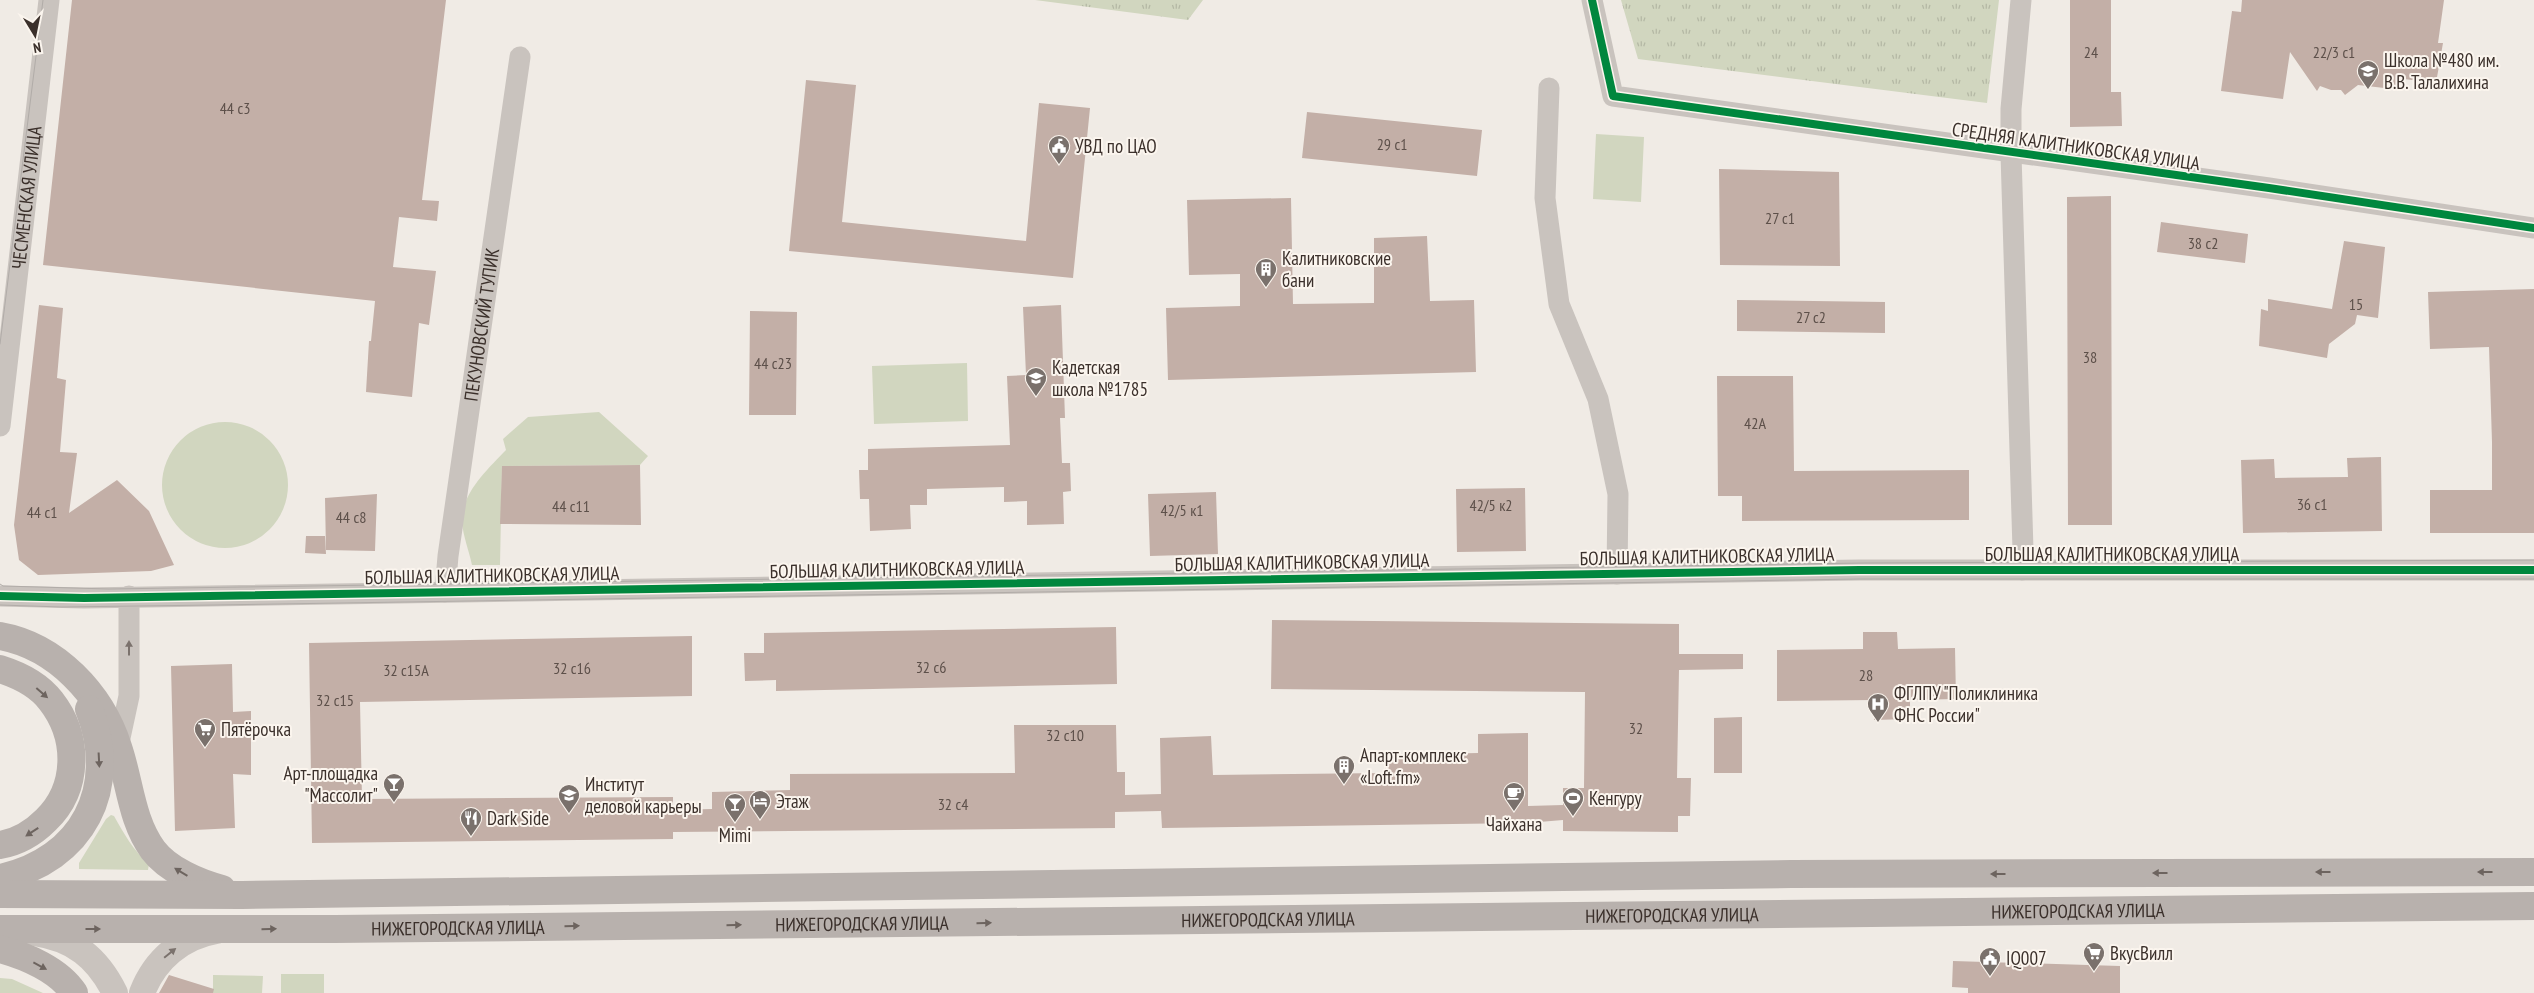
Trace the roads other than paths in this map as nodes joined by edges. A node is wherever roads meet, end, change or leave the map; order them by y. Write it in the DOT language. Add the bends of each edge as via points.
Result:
graph roads {
  1 [pos="49,0"];
  2 [pos="1592,0"];
  3 [pos="2021,0"];
  4 [pos="520,58"];
  5 [pos="1549,88"];
  6 [pos="2011,154"];
  7 [pos="2534,228"];
  8 [pos="0,426"];
  9 [pos="2022,570"];
  10 [pos="2534,570"];
  11 [pos="1617,574"];
  12 [pos="446,592"];
  13 [pos="0,596"];
  14 [pos="129,596"];
  15 [pos="0,636"];
  16 [pos="0,669"];
  17 [pos="77,680"];
  18 [pos="118,747"];
  19 [pos="0,846"];
  20 [pos="2534,872"];
  21 [pos="0,878"];
  22 [pos="0,894"];
  23 [pos="242,894"];
  24 [pos="2534,906"];
  25 [pos="220,930"];
  26 [pos="3,936"];
  27 [pos="74,993"];
  28 [pos="115,993"];
  29 [pos="142,993"];
  1 -- 8 [label="street, ЧЕСМЕНСКАЯ УЛИЦА"];
  2 -- 6 [label="street, СРЕДНЯЯ КАЛИТНИКОВСКАЯ УЛИЦА" via="1613,96"];
  3 -- 6 [label="street" via="2011,109"];
  4 -- 12 [label="street, ПЕКУНОВСКИЙ ТУПИК" via="448,556"];
  5 -- 11 [label="street" via="1545,198 1559,304 1598,399 1618,494"];
  6 -- 7 [label="street, СРЕДНЯЯ КАЛИТНИКОВСКАЯ УЛИЦА"];
  6 -- 9 [label="street"];
  9 -- 10 [label="street, БОЛЬШАЯ КАЛИТНИКОВСКАЯ УЛИЦА"];
  9 -- 11 [label="street, БОЛЬШАЯ КАЛИТНИКОВСКАЯ УЛИЦА"];
  11 -- 12 [label="street, БОЛЬШАЯ КАЛИТНИКОВСКАЯ УЛИЦА"];
  12 -- 14 [label="street, БОЛЬШАЯ КАЛИТНИКОВСКАЯ УЛИЦА"];
  13 -- 14 [label="street, БОЛЬШАЯ КАЛИТНИКОВСКАЯ УЛИЦА"];
  18 -- 14 [label="street, one-way" via="129,696"];
  15 -- 17 [label="main road" via="38,648 60,662"];
  16 -- 19 [label="main road, one-way" via="28,680 51,700 66,725 73,749 65,794 54,813 35,831"];
  17 -- 18 [label="main road" via="110,724"];
  17 -- 21 [label="main road, one-way" via="92,717 99,753 100,782 95,804 67,845 42,863"];
  23 -- 18 [label="main road, one-way" via="207,885 178,871 154,852 140,828"];
  20 -- 23 [label="main road, НИЖЕГОРОДСКАЯ УЛИЦА, one-way" via="1791,874"];
  22 -- 23 [label="main road, НИЖЕГОРОДСКАЯ УЛИЦА"];
  25 -- 24 [label="main road, НИЖЕГОРОДСКАЯ УЛИЦА, one-way"];
  26 -- 25 [label="main road, НИЖЕГОРОДСКАЯ УЛИЦА, one-way"];
  29 -- 25 [label="street, one-way" via="163,959 181,944 197,934"];
  26 -- 27 [label="main road, one-way" via="17,954 58,976"];
  26 -- 28 [label="street" via="52,935 76,946 94,960"];
}
